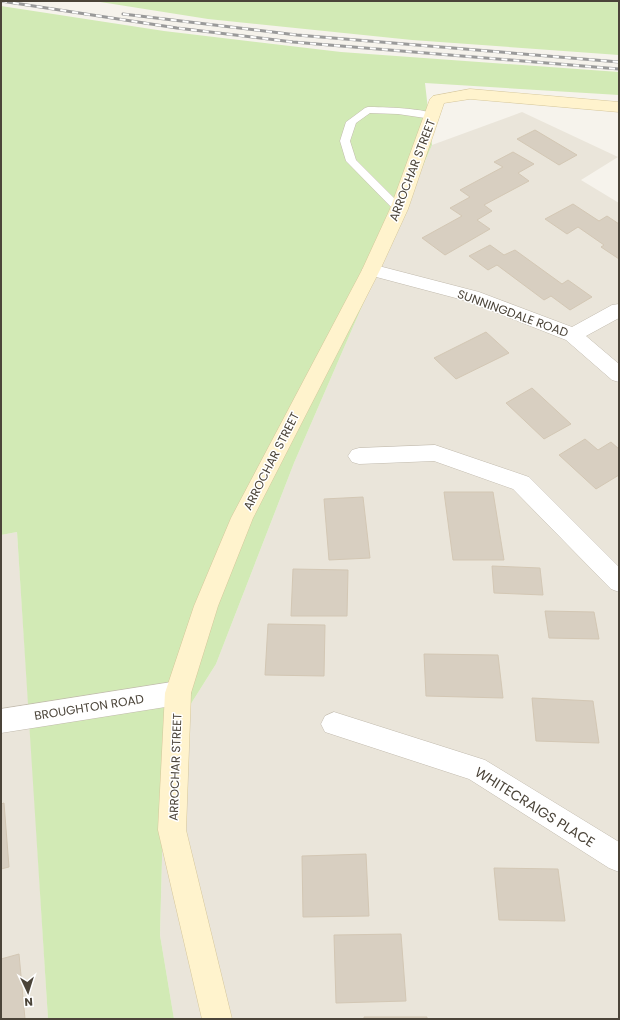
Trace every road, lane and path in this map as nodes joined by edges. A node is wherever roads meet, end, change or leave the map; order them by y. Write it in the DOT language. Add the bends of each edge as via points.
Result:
graph roads {
  1 [pos="619,107"];
  2 [pos="432,116"];
  3 [pos="398,210"];
  4 [pos="371,270"];
  5 [pos="619,310"];
  6 [pos="573,335"];
  7 [pos="619,375"];
  8 [pos="359,456"];
  9 [pos="619,582"];
  10 [pos="178,693"];
  11 [pos="1,721"];
  12 [pos="334,724"];
  13 [pos="619,858"];
  14 [pos="217,1019"];
  1 -- 2 [label="street, ARROCHAR STREET" via="470,94 438,99"];
  2 -- 3 [label="street, ARROCHAR STREET"];
  2 -- 3 [label="lane" via="368,110 351,122 345,141 351,161"];
  3 -- 4 [label="street, ARROCHAR STREET"];
  4 -- 6 [label="street, SUNNINGDALE ROAD" via="472,296"];
  4 -- 10 [label="street, ARROCHAR STREET" via="242,518 206,606"];
  5 -- 6 [label="street"];
  6 -- 7 [label="street, SUNNINGDALE ROAD"];
  8 -- 9 [label="street" via="436,453 521,483"];
  10 -- 11 [label="street, BROUGHTON ROAD"];
  10 -- 14 [label="street, ARROCHAR STREET" via="172,830"];
  12 -- 13 [label="street, WHITECRAIGS PLACE" via="476,769"];
}
